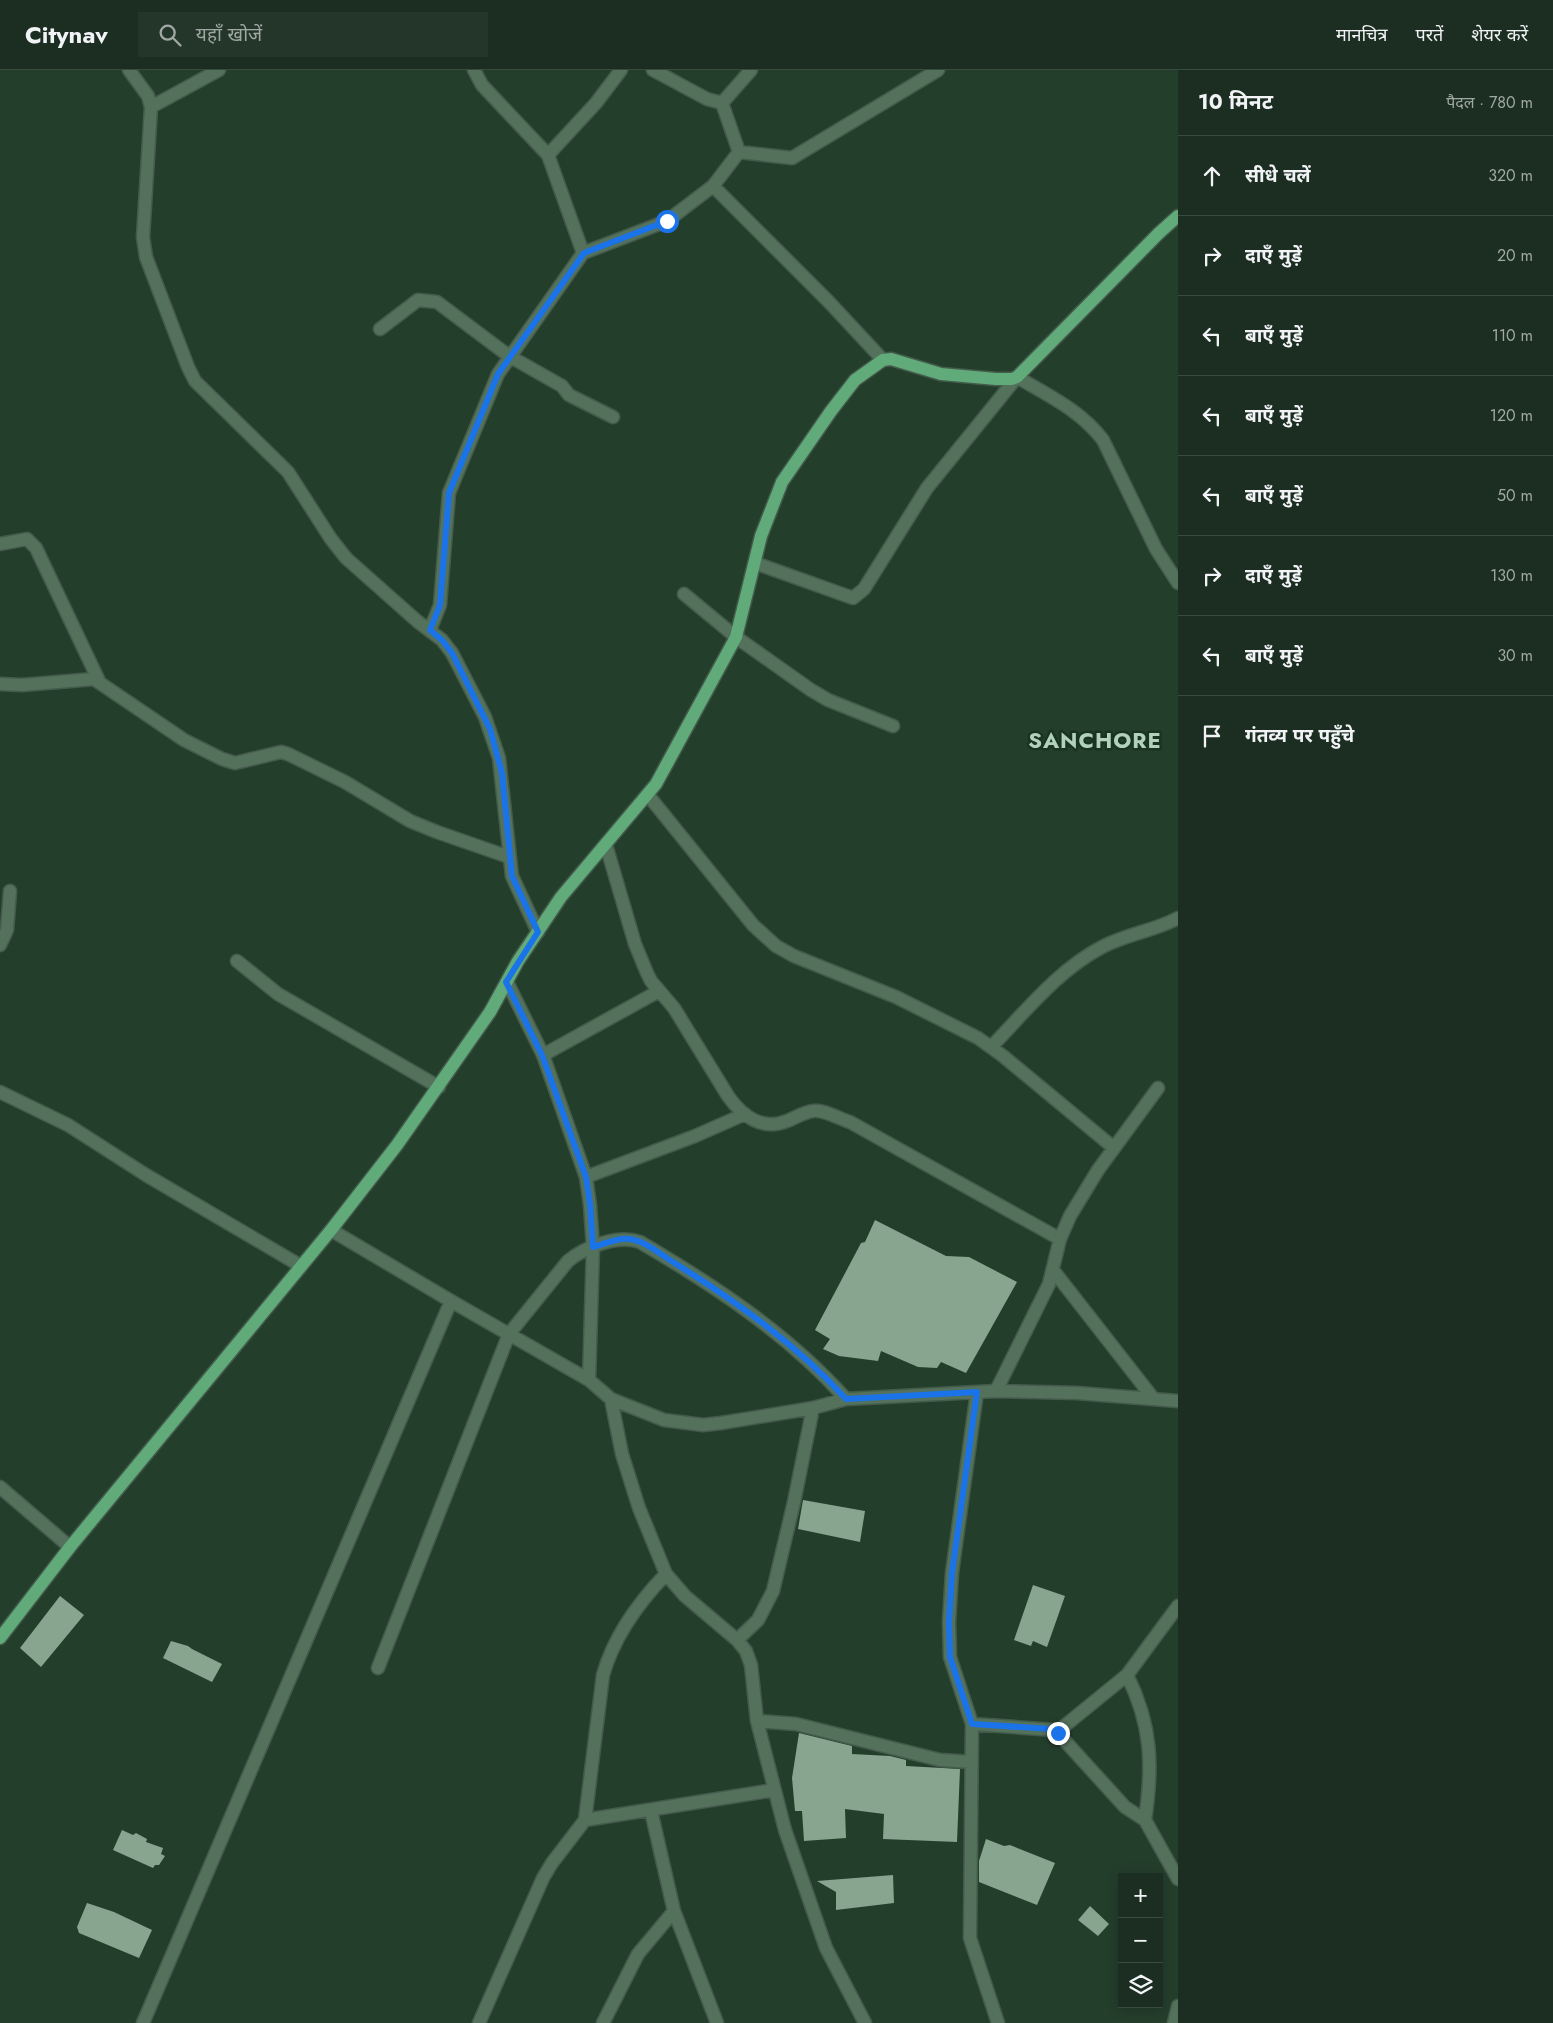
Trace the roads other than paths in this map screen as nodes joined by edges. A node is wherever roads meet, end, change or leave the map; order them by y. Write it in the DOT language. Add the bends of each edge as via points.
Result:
graph roads {
  1 [pos="129,70"];
  2 [pos="219,70"];
  3 [pos="474,70"];
  4 [pos="621,70"];
  5 [pos="653,70"];
  6 [pos="751,70"];
  7 [pos="938,70"];
  8 [pos="722,103"];
  9 [pos="151,107"];
  10 [pos="739,152"];
  11 [pos="548,155"];
  12 [pos="713,186"];
  13 [pos="1176,222"];
  14 [pos="584,253"];
  15 [pos="380,329"];
  16 [pos="509,356"];
  17 [pos="883,360"];
  18 [pos="1016,377"];
  19 [pos="614,417"];
  20 [pos="0,544"];
  21 [pos="755,563"];
  22 [pos="1178,583"];
  23 [pos="684,594"];
  24 [pos="430,630"];
  25 [pos="736,637"];
  26 [pos="99,681"];
  27 [pos="0,684"];
  28 [pos="893,726"];
  29 [pos="648,795"];
  30 [pos="606,845"];
  31 [pos="509,857"];
  32 [pos="10,891"];
  33 [pos="1178,918"];
  34 [pos="538,932"];
  35 [pos="0,945"];
  36 [pos="237,961"];
  37 [pos="506,982"];
  38 [pos="659,991"];
  39 [pos="991,1047"];
  40 [pos="542,1055"];
  41 [pos="439,1087"];
  42 [pos="1158,1088"];
  43 [pos="0,1092"];
  44 [pos="745,1114"];
  45 [pos="1114,1148"];
  46 [pos="586,1177"];
  47 [pos="331,1230"];
  48 [pos="1060,1239"];
  49 [pos="593,1247"];
  50 [pos="301,1266"];
  51 [pos="1053,1270"];
  52 [pos="450,1301"];
  53 [pos="509,1334"];
  54 [pos="589,1380"];
  55 [pos="977,1392"];
  56 [pos="996,1392"];
  57 [pos="1152,1398"];
  58 [pos="610,1399"];
  59 [pos="846,1399"];
  60 [pos="1178,1401"];
  61 [pos="813,1408"];
  62 [pos="0,1487"];
  63 [pos="70,1547"];
  64 [pos="666,1574"];
  65 [pos="1178,1606"];
  66 [pos="0,1638"];
  67 [pos="737,1640"];
  68 [pos="378,1668"];
  69 [pos="1127,1675"];
  70 [pos="757,1721"];
  71 [pos="972,1724"];
  72 [pos="1057,1732"];
  73 [pos="971,1762"];
  74 [pos="774,1790"];
  75 [pos="651,1811"];
  76 [pos="585,1820"];
  77 [pos="1145,1820"];
  78 [pos="1178,1879"];
  79 [pos="674,1911"];
  80 [pos="1178,2006"];
  81 [pos="143,2023"];
  82 [pos="479,2023"];
  83 [pos="603,2023"];
  84 [pos="717,2023"];
  85 [pos="865,2023"];
  86 [pos="998,2023"];
  87 [pos="1174,2023"];
  1 -- 9 [label="street" via="148,96"];
  2 -- 9 [label="street"];
  3 -- 11 [label="street" via="482,84"];
  4 -- 11 [label="street" via="596,103"];
  5 -- 8 [label="street" via="707,99"];
  6 -- 8 [label="street"];
  7 -- 10 [label="street" via="792,158"];
  8 -- 10 [label="street"];
  9 -- 24 [label="street" via="143,237 146,257 191,375 248,436 288,472 346,558"];
  10 -- 12 [label="street"];
  11 -- 14 [label="street"];
  12 -- 14 [label="street" via="667,221"];
  12 -- 17 [label="street"];
  13 -- 18 [label="main road" via="1159,233"];
  14 -- 16 [label="street"];
  15 -- 16 [label="street" via="418,300 437,302"];
  16 -- 19 [label="street" via="562,386 569,395"];
  16 -- 24 [label="street" via="498,374 449,493 440,605"];
  17 -- 18 [label="main road" via="898,360 956,376 1006,380"];
  17 -- 21 [label="main road" via="855,380 782,482 764,527"];
  18 -- 21 [label="street" via="927,488 864,589 853,598"];
  18 -- 22 [label="street" via="1067,405 1095,430 1156,549"];
  20 -- 26 [label="street" via="27,539 36,548"];
  21 -- 25 [label="main road"];
  23 -- 25 [label="street"];
  24 -- 31 [label="street" via="452,653 490,729 502,773"];
  25 -- 28 [label="street" via="828,700"];
  25 -- 29 [label="main road"];
  26 -- 27 [label="street"];
  26 -- 31 [label="street" via="184,740 222,759 235,763 281,752 288,754 345,782 410,821"];
  29 -- 30 [label="main road"];
  29 -- 39 [label="street" via="753,925 776,946 896,997"];
  30 -- 34 [label="main road" via="561,897"];
  30 -- 38 [label="street" via="635,944 647,973"];
  31 -- 34 [label="street" via="514,883"];
  32 -- 35 [label="street" via="7,930"];
  33 -- 39 [label="street" via="1115,941 1067,970"];
  34 -- 37 [label="main road"];
  36 -- 41 [label="street" via="278,994"];
  37 -- 40 [label="street"];
  37 -- 41 [label="main road" via="490,1012"];
  38 -- 40 [label="street"];
  38 -- 44 [label="street" via="674,1008 728,1096"];
  39 -- 45 [label="street"];
  40 -- 46 [label="street"];
  41 -- 47 [label="main road"];
  42 -- 45 [label="street"];
  43 -- 50 [label="street" via="68,1125"];
  44 -- 46 [label="street"];
  44 -- 48 [label="street" via="769,1125 814,1110 850,1122"];
  45 -- 48 [label="street" via="1070,1216"];
  46 -- 49 [label="street"];
  47 -- 50 [label="main road"];
  47 -- 52 [label="street"];
  48 -- 51 [label="street"];
  49 -- 53 [label="street" via="568,1261"];
  49 -- 54 [label="street"];
  49 -- 59 [label="street" via="629,1238 644,1244 756,1317 814,1364"];
  50 -- 63 [label="main road"];
  51 -- 56 [label="street"];
  51 -- 57 [label="street"];
  52 -- 53 [label="street"];
  52 -- 81 [label="street"];
  53 -- 54 [label="street"];
  53 -- 68 [label="street"];
  54 -- 58 [label="street"];
  55 -- 56 [label="street"];
  55 -- 59 [label="street"];
  55 -- 71 [label="street" via="952,1573 949,1622 950,1657"];
  56 -- 57 [label="street"];
  57 -- 60 [label="street"];
  58 -- 61 [label="street" via="664,1420 703,1425"];
  58 -- 64 [label="street" via="622,1454 639,1508"];
  59 -- 61 [label="street"];
  61 -- 67 [label="street" via="773,1591 758,1620"];
  62 -- 63 [label="street"];
  63 -- 66 [label="main road"];
  64 -- 67 [label="street" via="685,1596"];
  64 -- 76 [label="street" via="634,1612 603,1675"];
  65 -- 69 [label="street"];
  67 -- 70 [label="street" via="751,1665"];
  69 -- 72 [label="street"];
  69 -- 77 [label="street" via="1142,1708 1149,1739 1150,1772"];
  70 -- 73 [label="street" via="796,1724 940,1760"];
  70 -- 74 [label="street"];
  71 -- 72 [label="street" via="1052,1729"];
  71 -- 73 [label="street"];
  72 -- 77 [label="street" via="1125,1807"];
  73 -- 86 [label="street" via="970,1938"];
  74 -- 75 [label="street"];
  74 -- 85 [label="street" via="826,1948"];
  75 -- 76 [label="street"];
  75 -- 79 [label="street"];
  76 -- 82 [label="street" via="543,1878"];
  77 -- 78 [label="street"];
  79 -- 83 [label="street" via="638,1954"];
  79 -- 84 [label="street"];
  80 -- 87 [label="street"];
}
